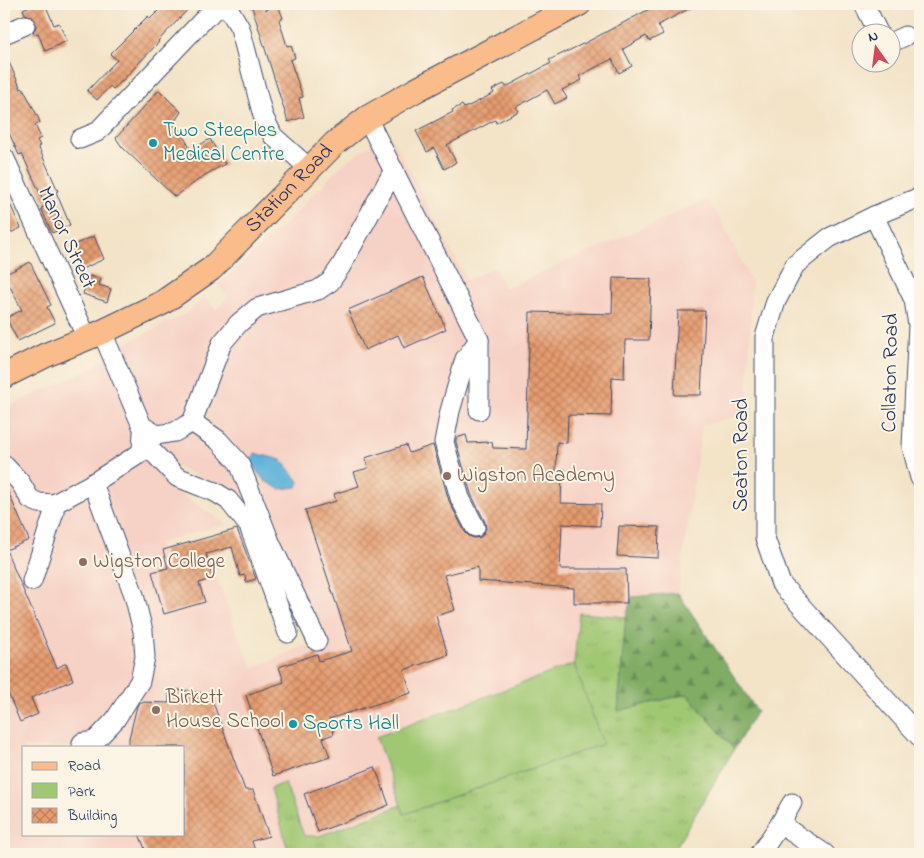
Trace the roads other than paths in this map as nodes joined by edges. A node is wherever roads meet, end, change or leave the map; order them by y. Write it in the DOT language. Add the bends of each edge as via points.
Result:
graph roads {
  1 [pos="224,4"];
  2 [pos="579,4"];
  3 [pos="864,4"];
  4 [pos="873,22"];
  5 [pos="24,25"];
  6 [pos="4,34"];
  7 [pos="368,118"];
  8 [pos="80,139"];
  9 [pos="4,157"];
  10 [pos="310,169"];
  11 [pos="394,170"];
  12 [pos="920,197"];
  13 [pos="874,216"];
  14 [pos="919,326"];
  15 [pos="94,335"];
  16 [pos="479,340"];
  17 [pos="4,376"];
  18 [pos="479,410"];
  19 [pos="192,422"];
  20 [pos="143,434"];
  21 [pos="4,465"];
  22 [pos="920,478"];
  23 [pos="93,483"];
  24 [pos="54,504"];
  25 [pos="475,527"];
  26 [pos="32,581"];
  27 [pos="288,634"];
  28 [pos="317,641"];
  29 [pos="920,737"];
  30 [pos="82,743"];
  31 [pos="792,803"];
  32 [pos="780,824"];
  33 [pos="760,854"];
  34 [pos="825,854"];
  1 -- 8 [label="street" via="205,18 97,132"];
  1 -- 10 [label="street" via="240,28 263,116 273,136"];
  2 -- 7 [label="main road, Station Road"];
  3 -- 4 [label="street"];
  5 -- 6 [label="street"];
  7 -- 10 [label="main road, Station Road" via="334,143"];
  7 -- 11 [label="street"];
  9 -- 15 [label="street, Manor Street"];
  10 -- 15 [label="main road, Station Road" via="211,269 162,304"];
  11 -- 16 [label="street"];
  11 -- 19 [label="street" via="330,282 318,290 257,308 222,343"];
  12 -- 13 [label="street, Seaton Road"];
  13 -- 14 [label="street, Collaton Road" via="914,300"];
  13 -- 29 [label="street, Seaton Road" via="829,238 795,265 776,300 765,337 765,538 781,584"];
  14 -- 22 [label="street, Collaton Road" via="912,447"];
  15 -- 17 [label="main road, Station Road"];
  15 -- 20 [label="street, Manor Street"];
  16 -- 18 [label="street"];
  16 -- 25 [label="street" via="465,360 444,442 460,498"];
  19 -- 20 [label="street" via="175,432"];
  19 -- 28 [label="street" via="218,440 239,463 270,542"];
  20 -- 23 [label="street" via="139,454"];
  20 -- 27 [label="street" via="177,477 228,500 249,526"];
  21 -- 24 [label="street" via="30,498 39,503"];
  23 -- 24 [label="street"];
  23 -- 30 [label="street" via="134,595 143,631 145,657 140,681 115,720 95,741"];
  24 -- 26 [label="street"];
  31 -- 32 [label="street"];
  32 -- 33 [label="street"];
  32 -- 34 [label="street"];
}
